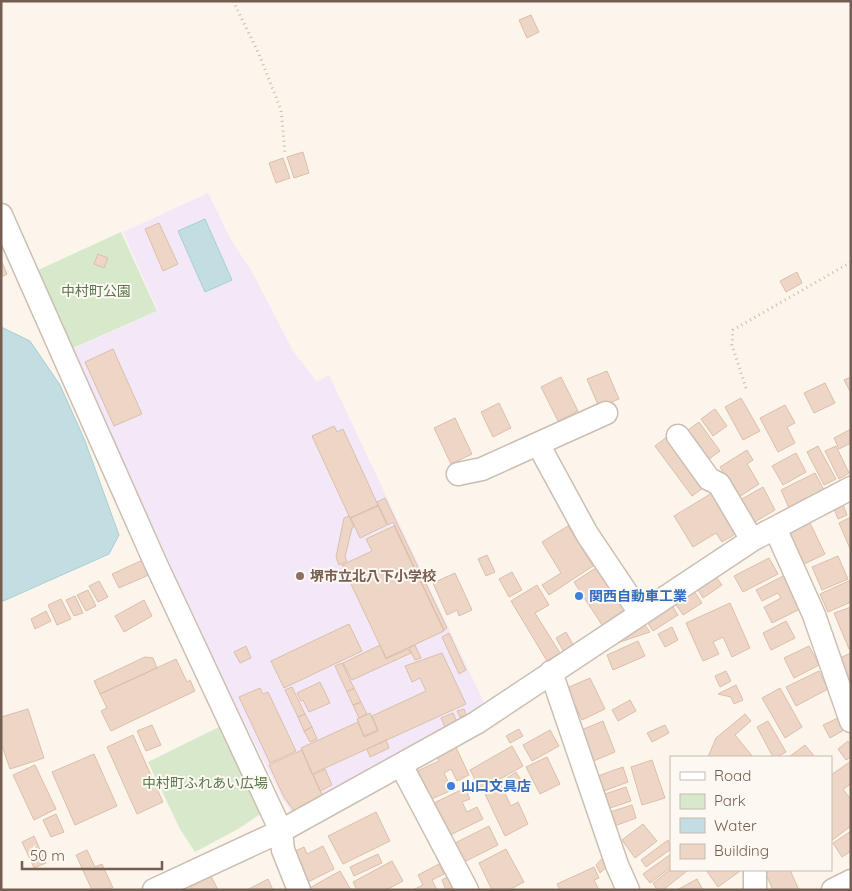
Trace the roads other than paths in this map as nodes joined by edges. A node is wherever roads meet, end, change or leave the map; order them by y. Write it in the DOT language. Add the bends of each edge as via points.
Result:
graph roads {
  1 [pos="1,215"];
  2 [pos="606,413"];
  3 [pos="678,436"];
  4 [pos="538,444"];
  5 [pos="458,474"];
  6 [pos="851,488"];
  7 [pos="775,528"];
  8 [pos="752,540"];
  9 [pos="640,613"];
  10 [pos="551,672"];
  11 [pos="851,721"];
  12 [pos="402,765"];
  13 [pos="281,831"];
  14 [pos="755,871"];
  15 [pos="154,890"];
  16 [pos="298,890"];
  17 [pos="466,890"];
  18 [pos="628,890"];
  19 [pos="755,890"];
  1 -- 13 [label="street" via="155,562"];
  2 -- 4 [label="street"];
  3 -- 8 [label="street" via="709,479 719,484"];
  4 -- 5 [label="street" via="482,469"];
  4 -- 9 [label="street" via="587,534"];
  6 -- 7 [label="street"];
  7 -- 8 [label="street"];
  7 -- 11 [label="street" via="814,614"];
  8 -- 9 [label="street"];
  9 -- 10 [label="street"];
  10 -- 12 [label="street" via="476,723"];
  10 -- 18 [label="street"];
  12 -- 13 [label="street"];
  12 -- 17 [label="street"];
  13 -- 15 [label="street"];
  13 -- 16 [label="street" via="283,850"];
  14 -- 19 [label="street"];
}
